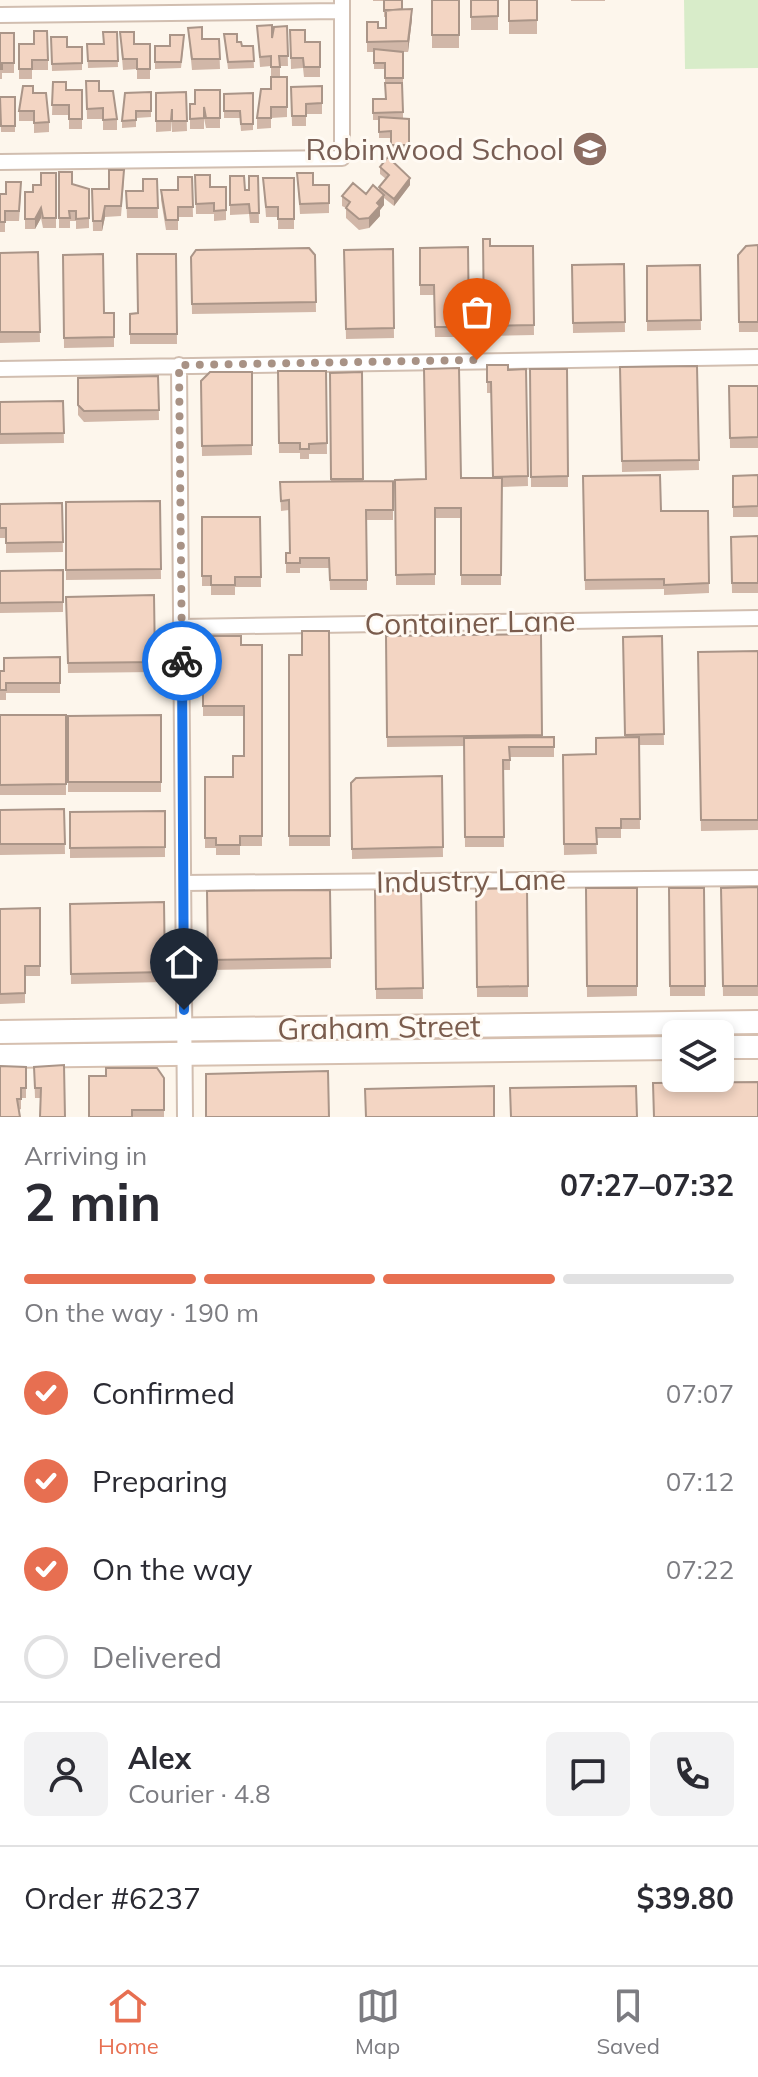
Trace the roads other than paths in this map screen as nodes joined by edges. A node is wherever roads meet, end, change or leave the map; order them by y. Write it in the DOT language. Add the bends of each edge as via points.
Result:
graph roads {
  1 [pos="342,5"];
  2 [pos="0,15"];
  3 [pos="0,162"];
  4 [pos="758,357"];
  5 [pos="179,365"];
  6 [pos="0,369"];
  7 [pos="758,618"];
  8 [pos="182,627"];
  9 [pos="758,878"];
  10 [pos="184,883"];
  11 [pos="758,1022"];
  12 [pos="501,1025"];
  13 [pos="184,1030"];
  14 [pos="0,1032"];
  15 [pos="734,1047"];
  16 [pos="758,1047"];
  17 [pos="662,1048"];
  18 [pos="501,1050"];
  19 [pos="184,1054"];
  20 [pos="0,1056"];
  21 [pos="185,1117"];
  1 -- 2 [label="street"];
  1 -- 3 [label="street" via="342,158"];
  4 -- 5 [label="street"];
  5 -- 6 [label="street"];
  5 -- 8 [label="street"];
  7 -- 8 [label="street, Container Lane"];
  8 -- 10 [label="street"];
  9 -- 10 [label="street, Industry Lane"];
  10 -- 13 [label="street"];
  11 -- 12 [label="street, Graham Street"];
  12 -- 13 [label="street, Graham Street"];
  12 -- 18 [label="street"];
  13 -- 14 [label="street, Graham Street"];
  13 -- 19 [label="street"];
  15 -- 16 [label="street"];
  17 -- 18 [label="street, Graham Street"];
  18 -- 19 [label="street, Graham Street"];
  19 -- 20 [label="street, Graham Street"];
  19 -- 21 [label="street"];
}
